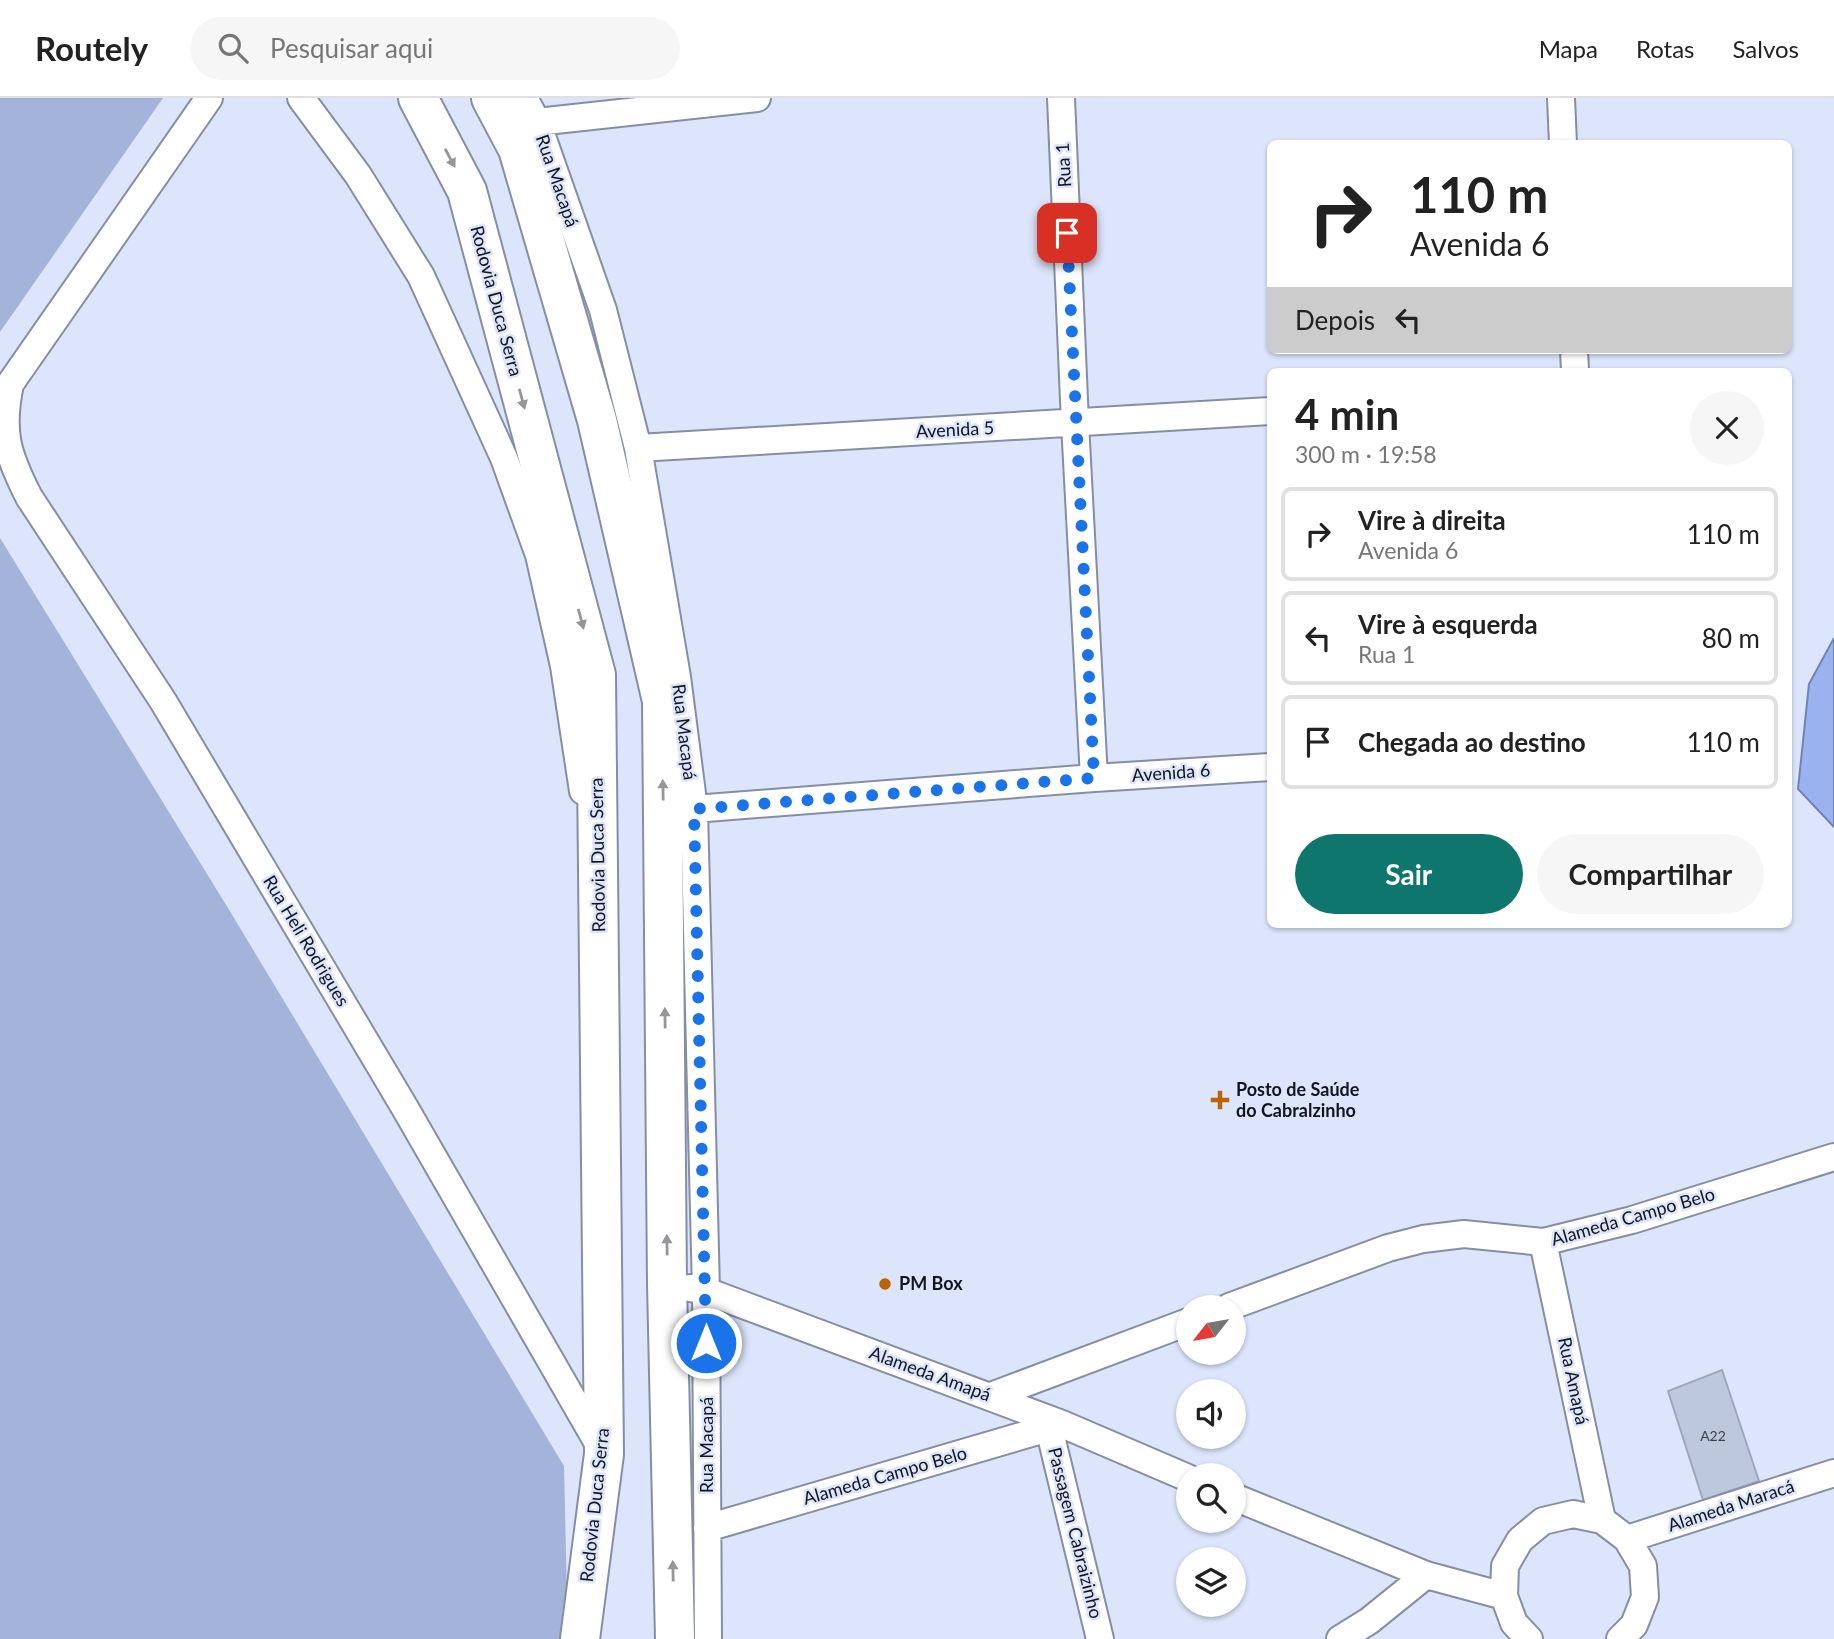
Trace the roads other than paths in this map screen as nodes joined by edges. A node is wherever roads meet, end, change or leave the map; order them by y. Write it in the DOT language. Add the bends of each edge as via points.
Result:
graph roads {
  1 [pos="209,98"];
  2 [pos="301,98"];
  3 [pos="418,98"];
  4 [pos="491,98"];
  5 [pos="524,98"];
  6 [pos="757,98"];
  7 [pos="1061,98"];
  8 [pos="1561,98"];
  9 [pos="537,122"];
  10 [pos="1563,140"];
  11 [pos="1267,411"];
  12 [pos="1075,423"];
  13 [pos="638,448"];
  14 [pos="1267,767"];
  15 [pos="1094,778"];
  16 [pos="694,809"];
  17 [pos="1834,1157"];
  18 [pos="1543,1242"];
  19 [pos="667,1284"];
  20 [pos="706,1290"];
  21 [pos="1246,1300"];
  22 [pos="1176,1327"];
  23 [pos="991,1396"];
  24 [pos="1056,1426"];
  25 [pos="600,1445"];
  26 [pos="1176,1473"];
  27 [pos="1834,1473"];
  28 [pos="1246,1502"];
  29 [pos="1602,1520"];
  30 [pos="707,1528"];
  31 [pos="1628,1539"];
  32 [pos="1426,1575"];
  33 [pos="1504,1596"];
  34 [pos="1632,1634"];
  35 [pos="580,1639"];
  36 [pos="675,1639"];
  37 [pos="708,1639"];
  38 [pos="1100,1639"];
  39 [pos="1340,1639"];
  40 [pos="1529,1639"];
  1 -- 25 [label="street, Rua Heli Rodrigues" via="10,384 4,433 14,468 163,701"];
  2 -- 25 [label="street" via="358,175 421,276 504,458 540,555 564,666 588,825"];
  3 -- 25 [label="main road, Rodovia Duca Serra, one-way" via="467,191 596,675"];
  19 -- 4 [label="main road, one-way" via="662,701 597,419 518,149"];
  5 -- 9 [label="street, Rua Macapá"];
  6 -- 9 [label="street"];
  7 -- 12 [label="street, Rua 1"];
  8 -- 10 [label="street"];
  9 -- 13 [label="street, Rua Macapá" via="603,310"];
  11 -- 12 [label="street, Avenida 5"];
  12 -- 13 [label="street, Avenida 5"];
  12 -- 15 [label="street, Rua 1"];
  13 -- 16 [label="street, Rua Macapá"];
  14 -- 15 [label="street, Avenida 6"];
  15 -- 16 [label="street, Avenida 6"];
  16 -- 20 [label="street, Rua Macapá"];
  17 -- 18 [label="street, Alameda Campo Belo" via="1632,1220"];
  18 -- 21 [label="street, Alameda Campo Belo" via="1464,1234 1423,1239"];
  18 -- 29 [label="street, Rua Amapá"];
  19 -- 20 [label="street, Alameda Amapá"];
  36 -- 19 [label="main road, one-way"];
  20 -- 23 [label="street, Alameda Amapá"];
  20 -- 30 [label="street, Rua Macapá"];
  22 -- 23 [label="street"];
  23 -- 24 [label="street, Alameda Amapá"];
  24 -- 26 [label="street, Alameda Amapá"];
  24 -- 30 [label="street, Alameda Campo Belo"];
  24 -- 38 [label="street, Passagem Cabraizinho"];
  25 -- 35 [label="main road, Rodovia Duca Serra"];
  27 -- 31 [label="street, Alameda Maracá"];
  28 -- 32 [label="street"];
  29 -- 31 [label="street"];
  29 -- 33 [label="street" via="1573,1514 1543,1521 1520,1540 1505,1566"];
  30 -- 37 [label="street, Rua Macapá"];
  31 -- 34 [label="street" via="1643,1566 1645,1597"];
  32 -- 33 [label="street"];
  32 -- 39 [label="street"];
  33 -- 40 [label="street" via="1514,1623"];
}
